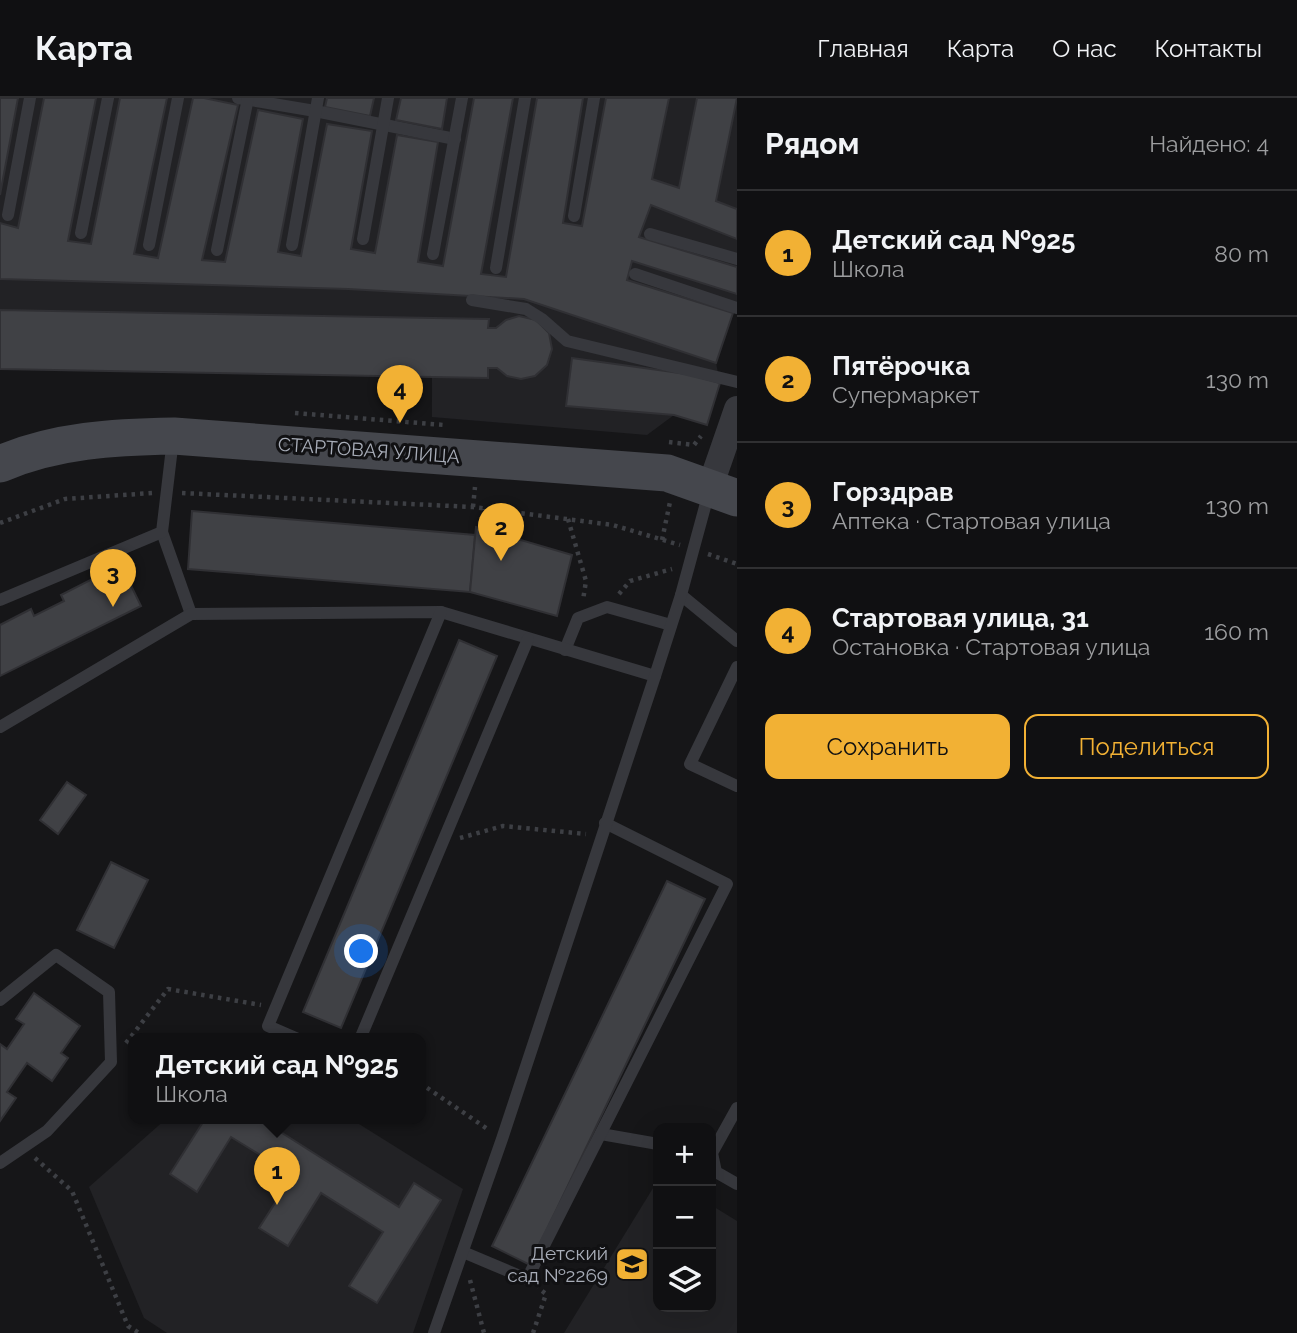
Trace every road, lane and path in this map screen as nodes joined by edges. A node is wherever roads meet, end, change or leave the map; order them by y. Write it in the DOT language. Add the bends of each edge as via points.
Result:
graph roads {
  1 [pos="30,98"];
  2 [pos="108,98"];
  3 [pos="178,98"];
  4 [pos="388,98"];
  5 [pos="463,98"];
  6 [pos="525,98"];
  7 [pos="594,98"];
  8 [pos="244,99"];
  9 [pos="317,104"];
  10 [pos="382,125"];
  11 [pos="456,139"];
  12 [pos="8,215"];
  13 [pos="574,216"];
  14 [pos="81,233"];
  15 [pos="650,234"];
  16 [pos="363,239"];
  17 [pos="292,244"];
  18 [pos="149,245"];
  19 [pos="218,250"];
  20 [pos="433,254"];
  21 [pos="737,259"];
  22 [pos="496,268"];
  23 [pos="635,274"];
  24 [pos="472,300"];
  25 [pos="737,309"];
  26 [pos="737,382"];
  27 [pos="737,409"];
  28 [pos="174,436"];
  29 [pos="0,464"];
  30 [pos="724,492"];
  31 [pos="167,493"];
  32 [pos="484,509"];
  33 [pos="568,519"];
  34 [pos="0,523"];
  35 [pos="482,527"];
  36 [pos="162,532"];
  37 [pos="693,549"];
  38 [pos="690,563"];
  39 [pos="737,563"];
  40 [pos="681,595"];
  41 [pos="0,600"];
  42 [pos="607,607"];
  43 [pos="441,612"];
  44 [pos="191,614"];
  45 [pos="578,618"];
  46 [pos="671,625"];
  47 [pos="528,639"];
  48 [pos="737,641"];
  49 [pos="565,650"];
  50 [pos="737,667"];
  51 [pos="655,676"];
  52 [pos="0,727"];
  53 [pos="737,786"];
  54 [pos="603,830"];
  55 [pos="443,843"];
  56 [pos="0,1000"];
  57 [pos="276,1008"];
  58 [pos="134,1033"];
  59 [pos="284,1033"];
  60 [pos="363,1033"];
  61 [pos="128,1040"];
  62 [pos="111,1062"];
  63 [pos="426,1086"];
  64 [pos="737,1108"];
  65 [pos="601,1134"];
  66 [pos="502,1139"];
  67 [pos="653,1143"];
  68 [pos="716,1144"];
  69 [pos="23,1147"];
  70 [pos="0,1163"];
  71 [pos="716,1172"];
  72 [pos="737,1184"];
  73 [pos="463,1252"];
  74 [pos="527,1279"];
  75 [pos="139,1333"];
  76 [pos="433,1333"];
  77 [pos="484,1333"];
  78 [pos="533,1333"];
  1 -- 12 [label="lane"];
  2 -- 14 [label="lane"];
  3 -- 18 [label="lane"];
  4 -- 10 [label="lane"];
  5 -- 11 [label="lane"];
  6 -- 22 [label="lane"];
  7 -- 13 [label="lane"];
  8 -- 9 [label="lane"];
  8 -- 19 [label="lane"];
  9 -- 10 [label="lane"];
  9 -- 17 [label="lane"];
  10 -- 11 [label="lane"];
  10 -- 16 [label="lane"];
  11 -- 20 [label="lane"];
  15 -- 21 [label="lane"];
  23 -- 25 [label="lane"];
  24 -- 26 [label="lane" via="526,309 567,341"];
  27 -- 30 [label="street"];
  28 -- 29 [label="street, СТАРТОВАЯ УЛИЦА" via="116,437 57,446"];
  28 -- 30 [label="street, СТАРТОВАЯ УЛИЦА" via="667,473"];
  28 -- 31 [label="lane"];
  30 -- 37 [label="lane"];
  31 -- 32 [label="path"];
  31 -- 34 [label="path" via="65,499"];
  31 -- 36 [label="lane"];
  32 -- 33 [label="path"];
  32 -- 35 [label="path"];
  33 -- 37 [label="path" via="613,525"];
  33 -- 45 [label="path" via="586,581"];
  36 -- 41 [label="lane"];
  36 -- 44 [label="lane"];
  37 -- 38 [label="lane"];
  37 -- 39 [label="path"];
  38 -- 40 [label="lane"];
  38 -- 42 [label="path" via="630,582"];
  40 -- 46 [label="lane"];
  40 -- 48 [label="lane"];
  42 -- 45 [label="lane"];
  42 -- 46 [label="lane"];
  43 -- 44 [label="lane"];
  43 -- 47 [label="lane"];
  43 -- 57 [label="lane"];
  44 -- 52 [label="lane"];
  45 -- 49 [label="lane"];
  46 -- 51 [label="lane"];
  47 -- 49 [label="lane"];
  47 -- 55 [label="lane"];
  49 -- 51 [label="lane"];
  50 -- 53 [label="lane" via="690,764"];
  51 -- 54 [label="lane"];
  54 -- 55 [label="path" via="503,826"];
  54 -- 65 [label="lane" via="727,884"];
  54 -- 66 [label="lane"];
  55 -- 60 [label="lane"];
  56 -- 62 [label="lane" via="56,955 109,992"];
  57 -- 58 [label="path" via="168,989"];
  57 -- 59 [label="lane" via="268,1026"];
  61 -- 62 [label="path"];
  62 -- 69 [label="lane" via="47,1131"];
  63 -- 66 [label="path"];
  64 -- 68 [label="lane"];
  65 -- 67 [label="lane"];
  65 -- 74 [label="lane"];
  66 -- 73 [label="lane"];
  69 -- 70 [label="lane"];
  69 -- 75 [label="path" via="72,1191 128,1326"];
  71 -- 72 [label="lane"];
  73 -- 74 [label="lane"];
  73 -- 76 [label="lane"];
  73 -- 77 [label="path"];
  74 -- 78 [label="path" via="546,1294"];
}
